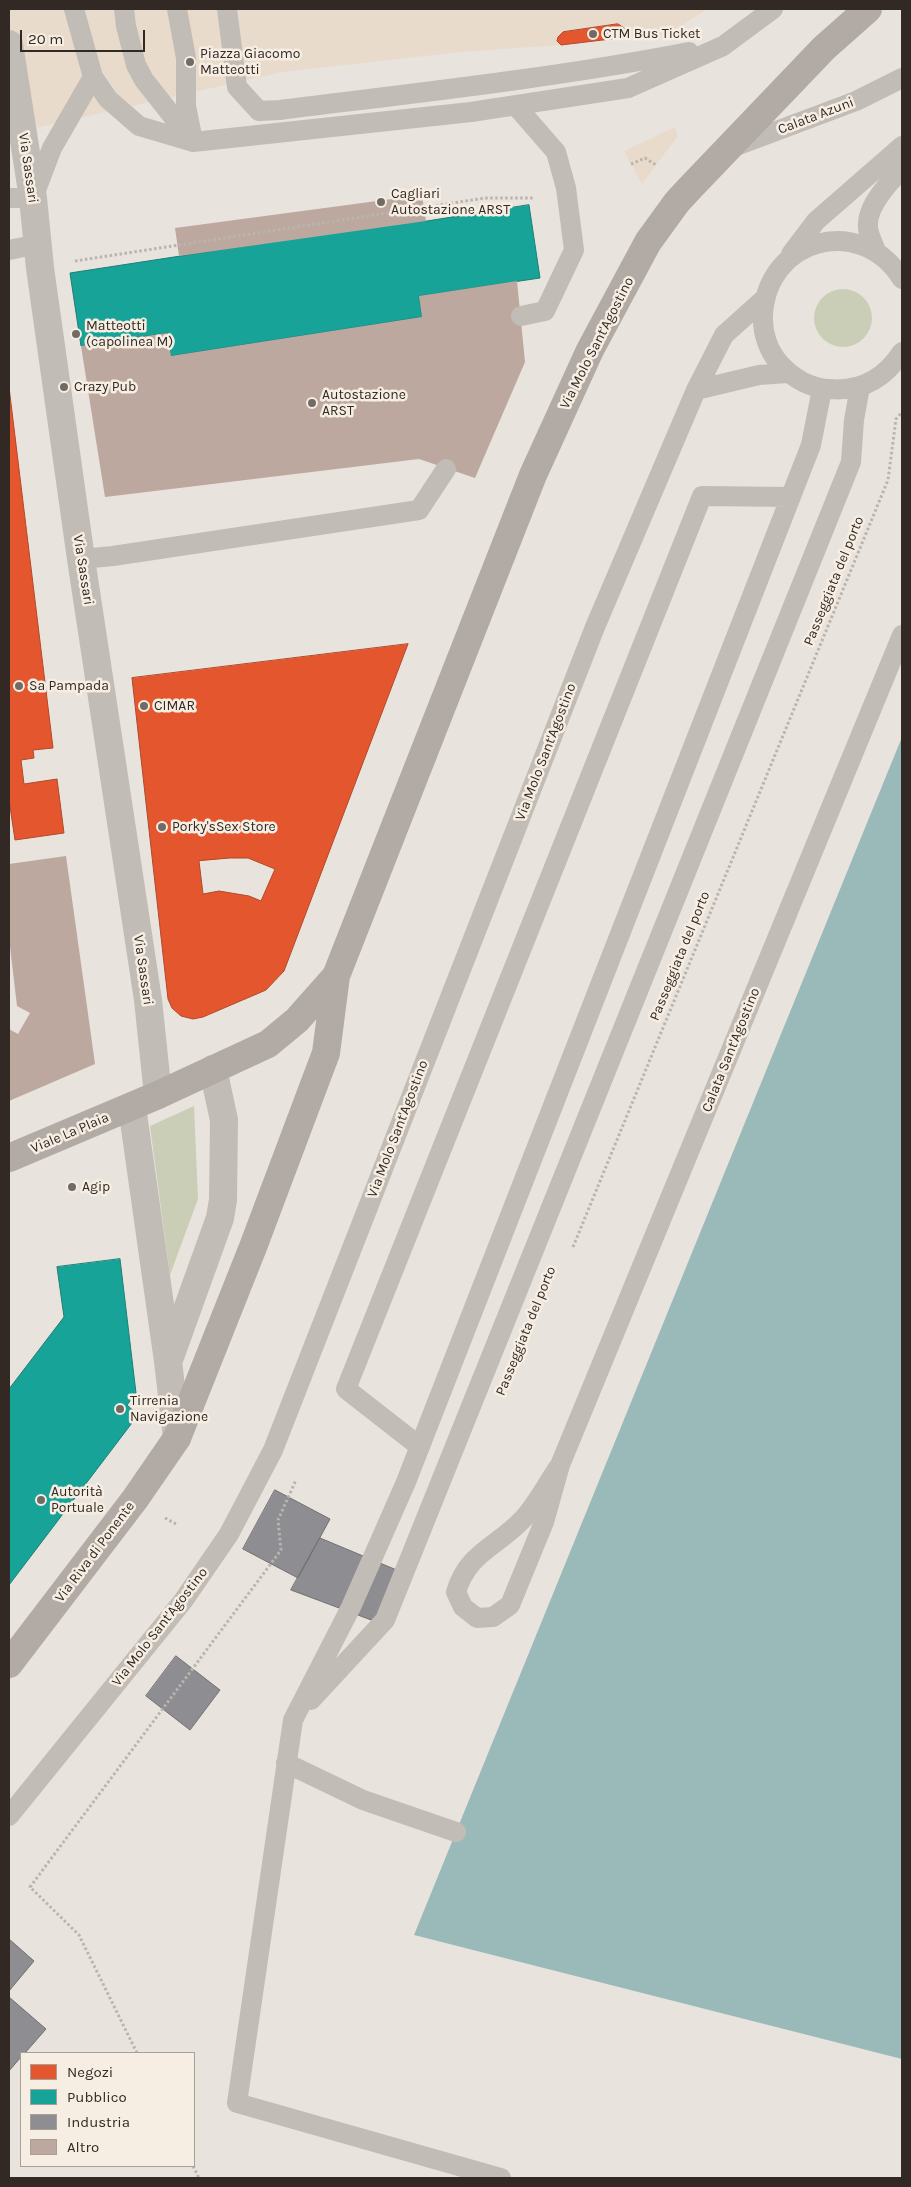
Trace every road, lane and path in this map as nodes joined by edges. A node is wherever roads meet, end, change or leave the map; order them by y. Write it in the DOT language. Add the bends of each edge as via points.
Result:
graph roads {
  1 [pos="74,9"];
  2 [pos="124,9"];
  3 [pos="177,9"];
  4 [pos="227,9"];
  5 [pos="773,9"];
  6 [pos="868,9"];
  7 [pos="9,44"];
  8 [pos="723,46"];
  9 [pos="93,77"];
  10 [pos="900,81"];
  11 [pos="516,106"];
  12 [pos="193,142"];
  13 [pos="902,146"];
  14 [pos="727,150"];
  15 [pos="631,164"];
  16 [pos="656,166"];
  17 [pos="902,170"];
  18 [pos="21,198"];
  19 [pos="534,198"];
  20 [pos="9,250"];
  21 [pos="876,250"];
  22 [pos="39,256"];
  23 [pos="787,259"];
  24 [pos="902,279"];
  25 [pos="764,300"];
  26 [pos="521,316"];
  27 [pos="899,362"];
  28 [pos="788,373"];
  29 [pos="860,387"];
  30 [pos="822,389"];
  31 [pos="696,390"];
  32 [pos="902,412"];
  33 [pos="446,469"];
  34 [pos="791,497"];
  35 [pos="81,560"];
  36 [pos="902,635"];
  37 [pos="336,976"];
  38 [pos="212,1069"];
  39 [pos="158,1095"];
  40 [pos="132,1107"];
  41 [pos="9,1158"];
  42 [pos="572,1249"];
  43 [pos="168,1361"];
  44 [pos="177,1438"];
  45 [pos="419,1446"];
  46 [pos="560,1465"];
  47 [pos="298,1477"];
  48 [pos="9,1664"];
  49 [pos="293,1720"];
  50 [pos="286,1763"];
  51 [pos="9,1816"];
  52 [pos="456,1832"];
  53 [pos="137,2052"];
  54 [pos="193,2167"];
  55 [pos="199,2178"];
  56 [pos="501,2178"];
  1 -- 9 [label="lane"];
  2 -- 12 [label="lane" via="136,65"];
  3 -- 12 [label="lane" via="186,58 186,106"];
  4 -- 8 [label="lane" via="237,87 259,111 621,65"];
  5 -- 8 [label="lane"];
  6 -- 14 [label="main road, Via Molo Sant'Agostino" via="824,48"];
  7 -- 18 [label="street, Via Sassari"];
  8 -- 11 [label="lane" via="628,88"];
  9 -- 12 [label="lane" via="108,99 139,126"];
  9 -- 18 [label="lane"];
  10 -- 14 [label="lane, Calata Azuni"];
  11 -- 12 [label="lane"];
  11 -- 26 [label="lane" via="556,152 566,188 574,250 545,311"];
  13 -- 23 [label="lane" via="816,221"];
  14 -- 37 [label="main road, Via Molo Sant'Agostino" via="677,202 648,242 590,350 533,475"];
  15 -- 16 [label="path" via="644,158"];
  17 -- 21 [label="lane" via="876,200 868,223"];
  18 -- 22 [label="street, Via Sassari"];
  19 -- 22 [label="path" via="484,198"];
  20 -- 22 [label="lane"];
  21 -- 23 [label="lane" via="855,242 831,240 807,246"];
  21 -- 24 [label="lane" via="895,266"];
  22 -- 35 [label="street, Via Sassari"];
  23 -- 25 [label="lane" via="772,277"];
  25 -- 28 [label="lane" via="762,323 767,342"];
  25 -- 31 [label="lane, Via Molo Sant'Agostino" via="724,335"];
  27 -- 29 [label="lane"];
  28 -- 30 [label="lane"];
  28 -- 31 [label="lane" via="759,375"];
  29 -- 30 [label="lane"];
  29 -- 49 [label="lane" via="851,462 385,1620"];
  30 -- 34 [label="lane" via="811,445"];
  31 -- 51 [label="lane, Via Molo Sant'Agostino" via="591,636 272,1450 229,1534 183,1601"];
  32 -- 42 [label="path, Passeggiata del porto" via="896,419 888,480"];
  33 -- 35 [label="lane" via="419,510"];
  34 -- 45 [label="lane"];
  34 -- 45 [label="lane" via="702,496 346,1389"];
  35 -- 39 [label="street, Via Sassari" via="148,1000"];
  36 -- 46 [label="lane, Calata Sant'Agostino"];
  37 -- 38 [label="main road, Via Molo Sant'Agostino" via="296,1020 268,1044"];
  37 -- 44 [label="main road, Via Molo Sant'Agostino" via="326,1053"];
  38 -- 39 [label="main road, Via Molo Sant'Agostino"];
  38 -- 43 [label="street" via="224,1120 223,1200 220,1218"];
  39 -- 40 [label="main road, Via Molo Sant'Agostino"];
  40 -- 41 [label="main road, Viale La Plaia"];
  40 -- 43 [label="street"];
  43 -- 44 [label="street"];
  44 -- 48 [label="main road, Via Riva di Ponente" via="135,1499"];
  45 -- 49 [label="lane" via="351,1607"];
  46 -- 46 [label="lane, Calata Sant'Agostino" via="524,1519 475,1558 461,1575 456,1592 463,1607 477,1618 494,1617 510,1605 544,1522"];
  47 -- 53 [label="path" via="278,1520 281,1550 30,1887 80,1935"];
  49 -- 50 [label="lane"];
  50 -- 52 [label="lane" via="363,1800"];
  50 -- 56 [label="lane" via="237,2103"];
  54 -- 55 [label="path"];
}
